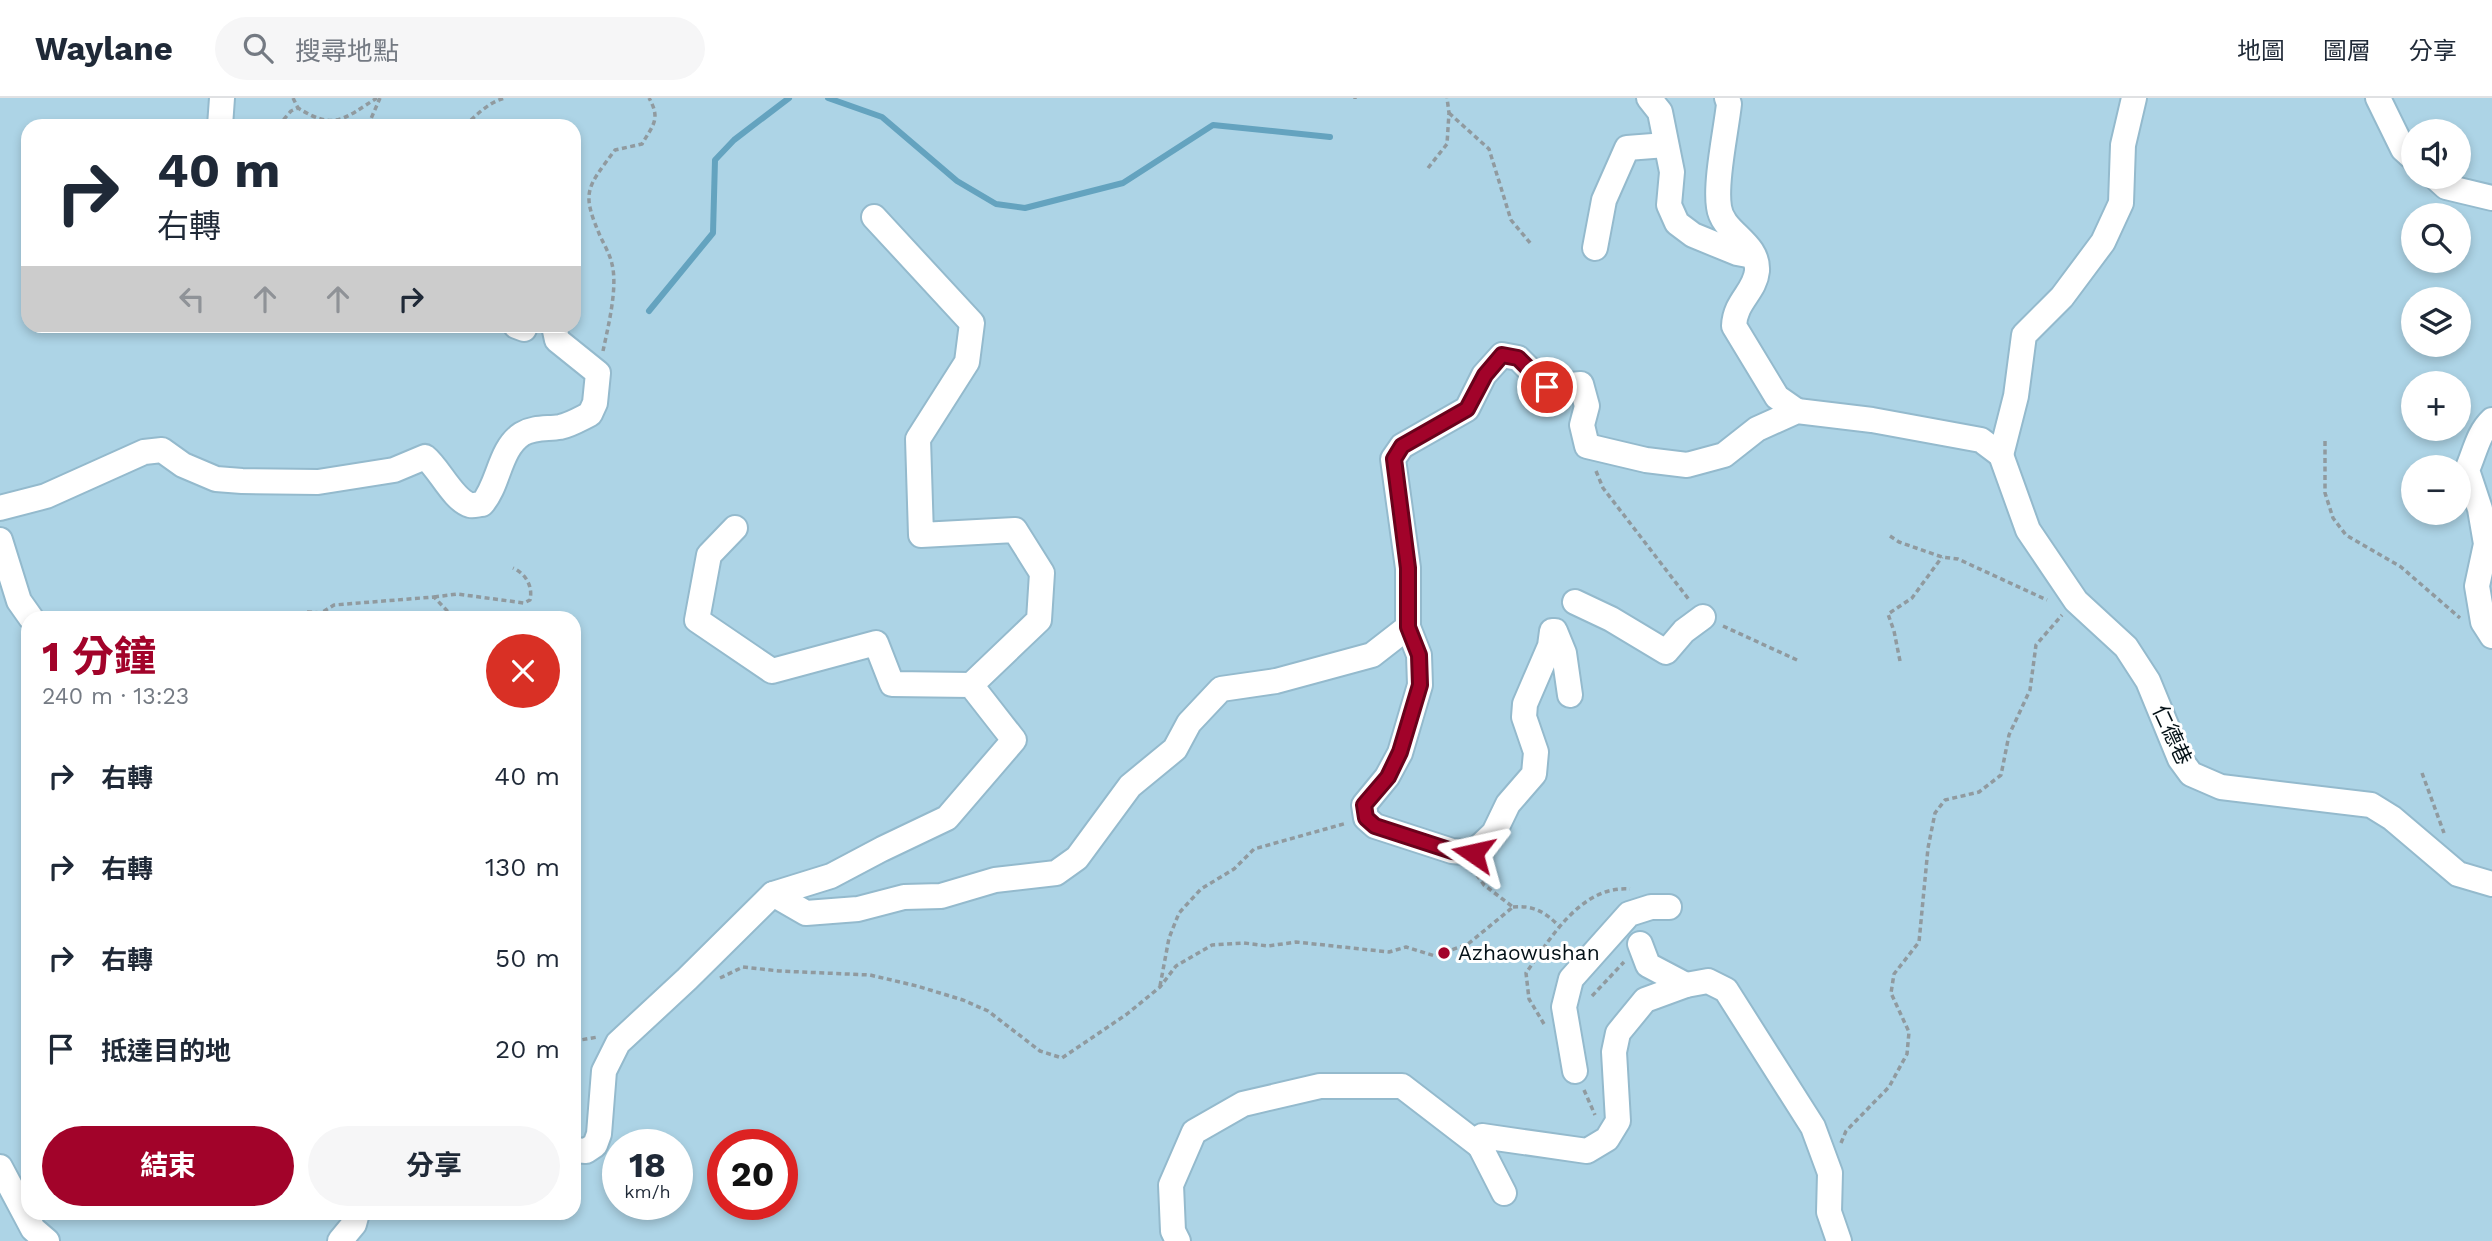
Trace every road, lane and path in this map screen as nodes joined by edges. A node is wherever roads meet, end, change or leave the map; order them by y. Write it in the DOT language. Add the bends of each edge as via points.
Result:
graph roads {
  1 [pos="222,98"];
  2 [pos="293,98"];
  3 [pos="379,98"];
  4 [pos="505,98"];
  5 [pos="649,98"];
  6 [pos="1447,98"];
  7 [pos="1649,98"];
  8 [pos="1727,98"];
  9 [pos="2134,98"];
  10 [pos="2378,98"];
  11 [pos="298,108"];
  12 [pos="1449,113"];
  13 [pos="220,119"];
  14 [pos="284,119"];
  15 [pos="319,119"];
  16 [pos="340,119"];
  17 [pos="371,119"];
  18 [pos="472,119"];
  19 [pos="1666,145"];
  20 [pos="2401,145"];
  21 [pos="1428,168"];
  22 [pos="2454,189"];
  23 [pos="2492,198"];
  24 [pos="874,216"];
  25 [pos="1531,244"];
  26 [pos="1595,248"];
  27 [pos="1753,256"];
  28 [pos="555,333"];
  29 [pos="598,373"];
  30 [pos="1797,411"];
  31 [pos="2492,420"];
  32 [pos="2325,441"];
  33 [pos="1587,446"];
  34 [pos="2001,455"];
  35 [pos="0,508"];
  36 [pos="735,528"];
  37 [pos="1890,536"];
  38 [pos="0,540"];
  39 [pos="1942,557"];
  40 [pos="513,568"];
  41 [pos="434,597"];
  42 [pos="2076,601"];
  43 [pos="1575,602"];
  44 [pos="26,611"];
  45 [pos="324,611"];
  46 [pos="447,611"];
  47 [pos="1703,617"];
  48 [pos="1408,627"];
  49 [pos="2488,629"];
  50 [pos="1797,660"];
  51 [pos="1900,661"];
  52 [pos="971,685"];
  53 [pos="1570,695"];
  54 [pos="2422,773"];
  55 [pos="1366,818"];
  56 [pos="2445,835"];
  57 [pos="1473,853"];
  58 [pos="2492,884"];
  59 [pos="772,894"];
  60 [pos="1669,906"];
  61 [pos="1513,907"];
  62 [pos="1559,926"];
  63 [pos="1640,944"];
  64 [pos="687,979"];
  65 [pos="1686,985"];
  66 [pos="1160,987"];
  67 [pos="1575,1071"];
  68 [pos="1480,1146"];
  69 [pos="581,1151"];
  70 [pos="0,1167"];
  71 [pos="1830,1173"];
  72 [pos="1504,1193"];
  73 [pos="21,1206"];
  74 [pos="29,1220"];
  75 [pos="355,1220"];
  76 [pos="47,1241"];
  77 [pos="340,1241"];
  78 [pos="1178,1241"];
  79 [pos="1839,1241"];
  1 -- 13 [label="street"];
  2 -- 11 [label="path"];
  3 -- 16 [label="path"];
  3 -- 17 [label="path"];
  4 -- 18 [label="path"];
  5 -- 29 [label="path" via="656,119 642,144 615,150 591,183 587,198 613,265 612,307"];
  6 -- 12 [label="path"];
  7 -- 19 [label="street" via="1660,112"];
  8 -- 27 [label="street" via="1719,209"];
  9 -- 34 [label="street" via="2123,145 2121,203 2103,242 2062,297 2024,335 2016,396"];
  10 -- 20 [label="street"];
  11 -- 14 [label="path"];
  11 -- 15 [label="path"];
  12 -- 21 [label="path" via="1447,144"];
  12 -- 25 [label="path" via="1489,149 1511,220"];
  19 -- 26 [label="street" via="1627,148 1604,200"];
  19 -- 27 [label="street" via="1672,172 1669,205 1677,223 1693,234"];
  22 -- 23 [label="street"];
  24 -- 52 [label="street" via="972,323 967,362 918,439 921,535 1016,530 1042,572 1039,620"];
  27 -- 30 [label="street" via="1757,271 1734,312 1734,326 1777,397"];
  28 -- 29 [label="street" via="557,341"];
  29 -- 35 [label="street" via="590,414 563,426 520,435 482,504 470,505 457,496 425,457 394,470 318,482 242,481 216,479 162,450 144,452 46,496"];
  30 -- 33 [label="street" via="1757,429 1724,455 1687,465"];
  30 -- 34 [label="street" via="1981,440"];
  31 -- 49 [label="street" via="2482,429 2467,470 2486,544 2477,586"];
  32 -- 49 [label="path" via="2325,493 2333,518 2346,535 2401,567 2470,626"];
  33 -- 47 [label="path" via="1603,488"];
  33 -- 48 [label="street" via="1582,425 1587,406 1581,384 1547,387 1518,358 1502,355 1467,409 1402,446 1394,459 1408,568"];
  34 -- 42 [label="street, 仁德巷" via="2028,530"];
  36 -- 52 [label="street" via="709,555 698,620 772,671 876,643 892,684"];
  37 -- 39 [label="path"];
  38 -- 44 [label="street"];
  39 -- 42 [label="path" via="1958,559 2055,604"];
  39 -- 51 [label="path" via="1912,598 1888,614"];
  40 -- 41 [label="path" via="526,578 532,592 524,603 457,594"];
  41 -- 45 [label="path" via="334,605"];
  41 -- 46 [label="path"];
  42 -- 58 [label="street, 仁德巷" via="2126,647 2148,681 2180,759 2191,774 2221,788 2371,805 2458,874"];
  42 -- 71 [label="path" via="2036,645 2031,690 2009,735 2001,775 1979,792 1945,800 1935,813 1919,942 1894,974 1891,993 1909,1032 1908,1054 1889,1087 1846,1131"];
  43 -- 47 [label="street" via="1666,652"];
  47 -- 50 [label="path"];
  48 -- 55 [label="street" via="1419,655 1420,685 1400,752 1388,777 1364,805"];
  48 -- 59 [label="street" via="1372,655 1276,681 1221,689 1189,723 1175,749 1130,786 1077,858 1056,873 995,880 941,896 904,897 858,909 806,913"];
  52 -- 59 [label="street" via="1014,740 947,818 831,876"];
  53 -- 57 [label="street" via="1563,653 1552,631 1525,704 1524,717 1536,752 1534,774 1508,804 1494,833"];
  54 -- 56 [label="path"];
  55 -- 57 [label="street" via="1375,826 1452,851"];
  55 -- 66 [label="path" via="1254,849 1234,869 1201,889 1179,913"];
  57 -- 61 [label="path" via="1471,868 1484,885"];
  59 -- 64 [label="street"];
  60 -- 67 [label="street" via="1629,914 1571,979 1564,1007"];
  61 -- 62 [label="path" via="1545,912"];
  61 -- 66 [label="path" via="1468,944 1435,956 1406,947 1389,953 1296,942 1212,944 1176,965"];
  63 -- 65 [label="street" via="1647,965"];
  64 -- 66 [label="path" via="719,979 743,967 870,975 989,1011 1040,1051 1062,1058"];
  64 -- 69 [label="street" via="618,1043 604,1070 599,1134 595,1145"];
  65 -- 68 [label="street" via="1645,1000 1618,1033 1614,1052 1618,1121 1607,1139 1587,1151 1482,1136"];
  65 -- 71 [label="street" via="1708,981 1726,989 1813,1127"];
  68 -- 72 [label="street"];
  68 -- 78 [label="street" via="1402,1086 1320,1086 1243,1104 1194,1132 1171,1185 1173,1231"];
  70 -- 73 [label="street"];
  71 -- 79 [label="street" via="1829,1212"];
  74 -- 76 [label="street"];
  75 -- 77 [label="street"];
}
